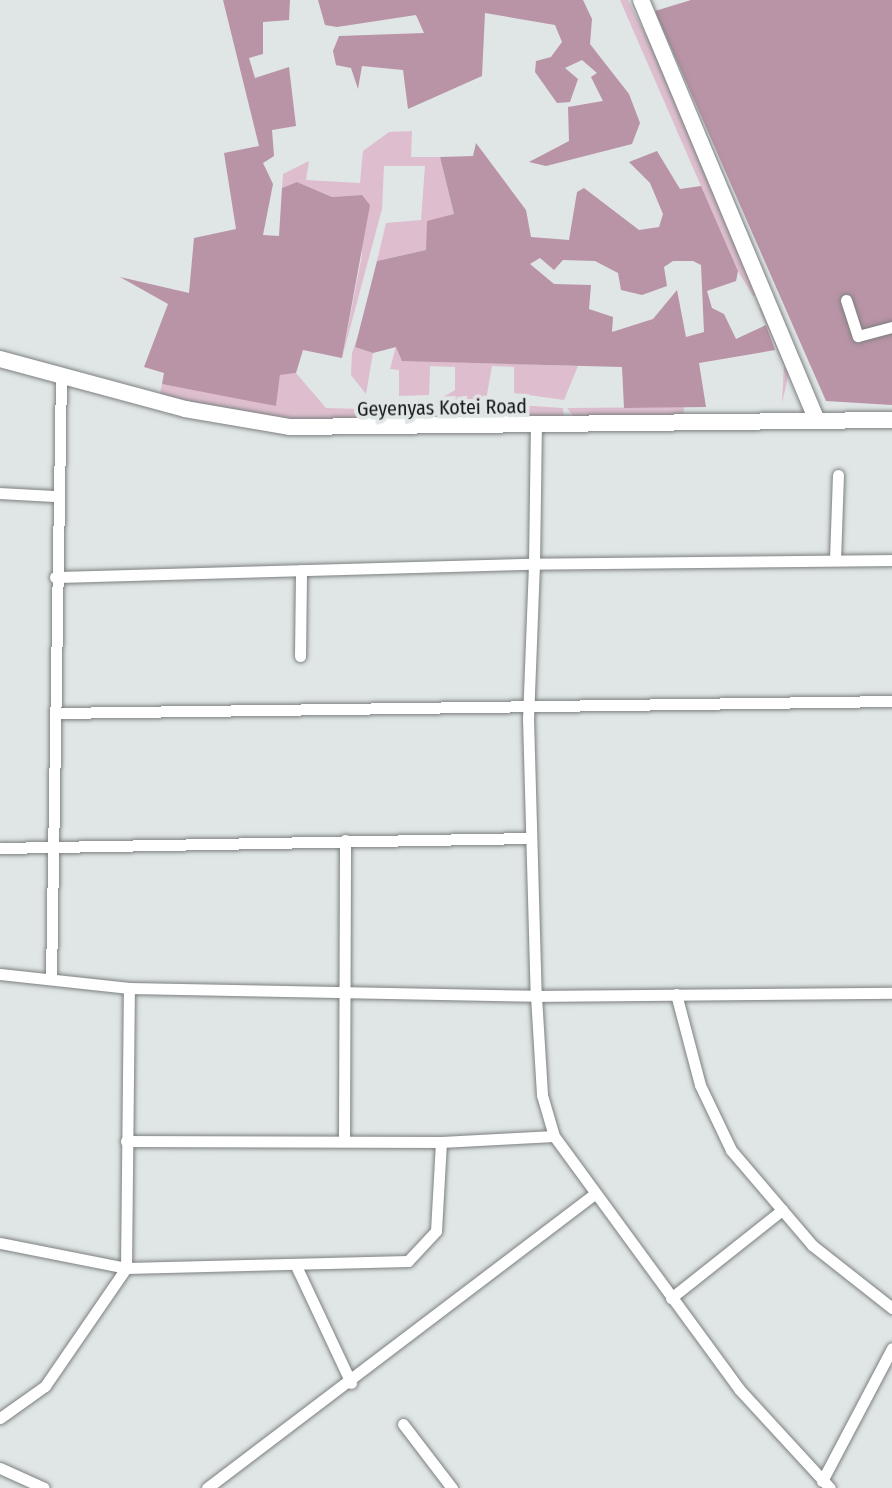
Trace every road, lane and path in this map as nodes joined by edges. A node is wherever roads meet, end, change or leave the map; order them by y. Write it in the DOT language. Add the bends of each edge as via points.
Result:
graph roads {
  1 [pos="641,0"];
  2 [pos="846,300"];
  3 [pos="892,327"];
  4 [pos="0,359"];
  5 [pos="61,374"];
  6 [pos="817,420"];
  7 [pos="892,420"];
  8 [pos="536,426"];
  9 [pos="838,475"];
  10 [pos="0,493"];
  11 [pos="53,496"];
  12 [pos="835,560"];
  13 [pos="892,560"];
  14 [pos="534,564"];
  15 [pos="301,570"];
  16 [pos="55,577"];
  17 [pos="300,656"];
  18 [pos="892,701"];
  19 [pos="528,707"];
  20 [pos="56,713"];
  21 [pos="531,838"];
  22 [pos="345,840"];
  23 [pos="0,848"];
  24 [pos="57,849"];
  25 [pos="0,974"];
  26 [pos="51,979"];
  27 [pos="129,988"];
  28 [pos="344,989"];
  29 [pos="892,993"];
  30 [pos="676,994"];
  31 [pos="536,996"];
  32 [pos="554,1136"];
  33 [pos="126,1141"];
  34 [pos="344,1141"];
  35 [pos="441,1142"];
  36 [pos="595,1194"];
  37 [pos="782,1210"];
  38 [pos="0,1243"];
  39 [pos="126,1268"];
  40 [pos="297,1268"];
  41 [pos="671,1298"];
  42 [pos="892,1308"];
  43 [pos="892,1348"];
  44 [pos="351,1383"];
  45 [pos="0,1418"];
  46 [pos="403,1424"];
  47 [pos="0,1468"];
  48 [pos="826,1484"];
  49 [pos="44,1488"];
  50 [pos="207,1488"];
  51 [pos="452,1488"];
  1 -- 6 [label="street"];
  2 -- 3 [label="street" via="858,336"];
  4 -- 5 [label="street, Geyenyas Kotei Road"];
  5 -- 8 [label="street, Geyenyas Kotei Road" via="268,425"];
  5 -- 11 [label="street"];
  6 -- 7 [label="street, Geyenyas Kotei Road"];
  6 -- 8 [label="street, Geyenyas Kotei Road"];
  8 -- 14 [label="street"];
  9 -- 12 [label="street"];
  10 -- 11 [label="street"];
  11 -- 16 [label="street"];
  12 -- 13 [label="street"];
  12 -- 14 [label="street"];
  14 -- 15 [label="street"];
  14 -- 19 [label="street"];
  15 -- 16 [label="street"];
  15 -- 17 [label="street"];
  16 -- 20 [label="street"];
  18 -- 19 [label="street"];
  19 -- 20 [label="street"];
  19 -- 21 [label="street"];
  20 -- 24 [label="street"];
  21 -- 22 [label="street"];
  21 -- 31 [label="street"];
  22 -- 24 [label="street"];
  22 -- 28 [label="street"];
  23 -- 24 [label="street"];
  24 -- 26 [label="street"];
  25 -- 26 [label="street"];
  26 -- 27 [label="street"];
  27 -- 28 [label="street"];
  27 -- 33 [label="street"];
  28 -- 31 [label="street"];
  28 -- 34 [label="street"];
  29 -- 30 [label="street"];
  30 -- 31 [label="street"];
  30 -- 37 [label="street" via="711,1116"];
  31 -- 32 [label="street" via="542,1095"];
  32 -- 35 [label="street"];
  32 -- 36 [label="street"];
  33 -- 34 [label="street"];
  33 -- 39 [label="street"];
  34 -- 35 [label="street"];
  35 -- 40 [label="street" via="439,1216 419,1256"];
  36 -- 41 [label="street"];
  36 -- 44 [label="street"];
  37 -- 41 [label="street"];
  37 -- 42 [label="street" via="838,1269"];
  38 -- 39 [label="street"];
  39 -- 40 [label="street"];
  39 -- 45 [label="street" via="45,1386"];
  40 -- 44 [label="street"];
  41 -- 48 [label="street" via="778,1438"];
  43 -- 48 [label="street"];
  44 -- 50 [label="street"];
  46 -- 51 [label="street"];
  47 -- 49 [label="street"];
}
